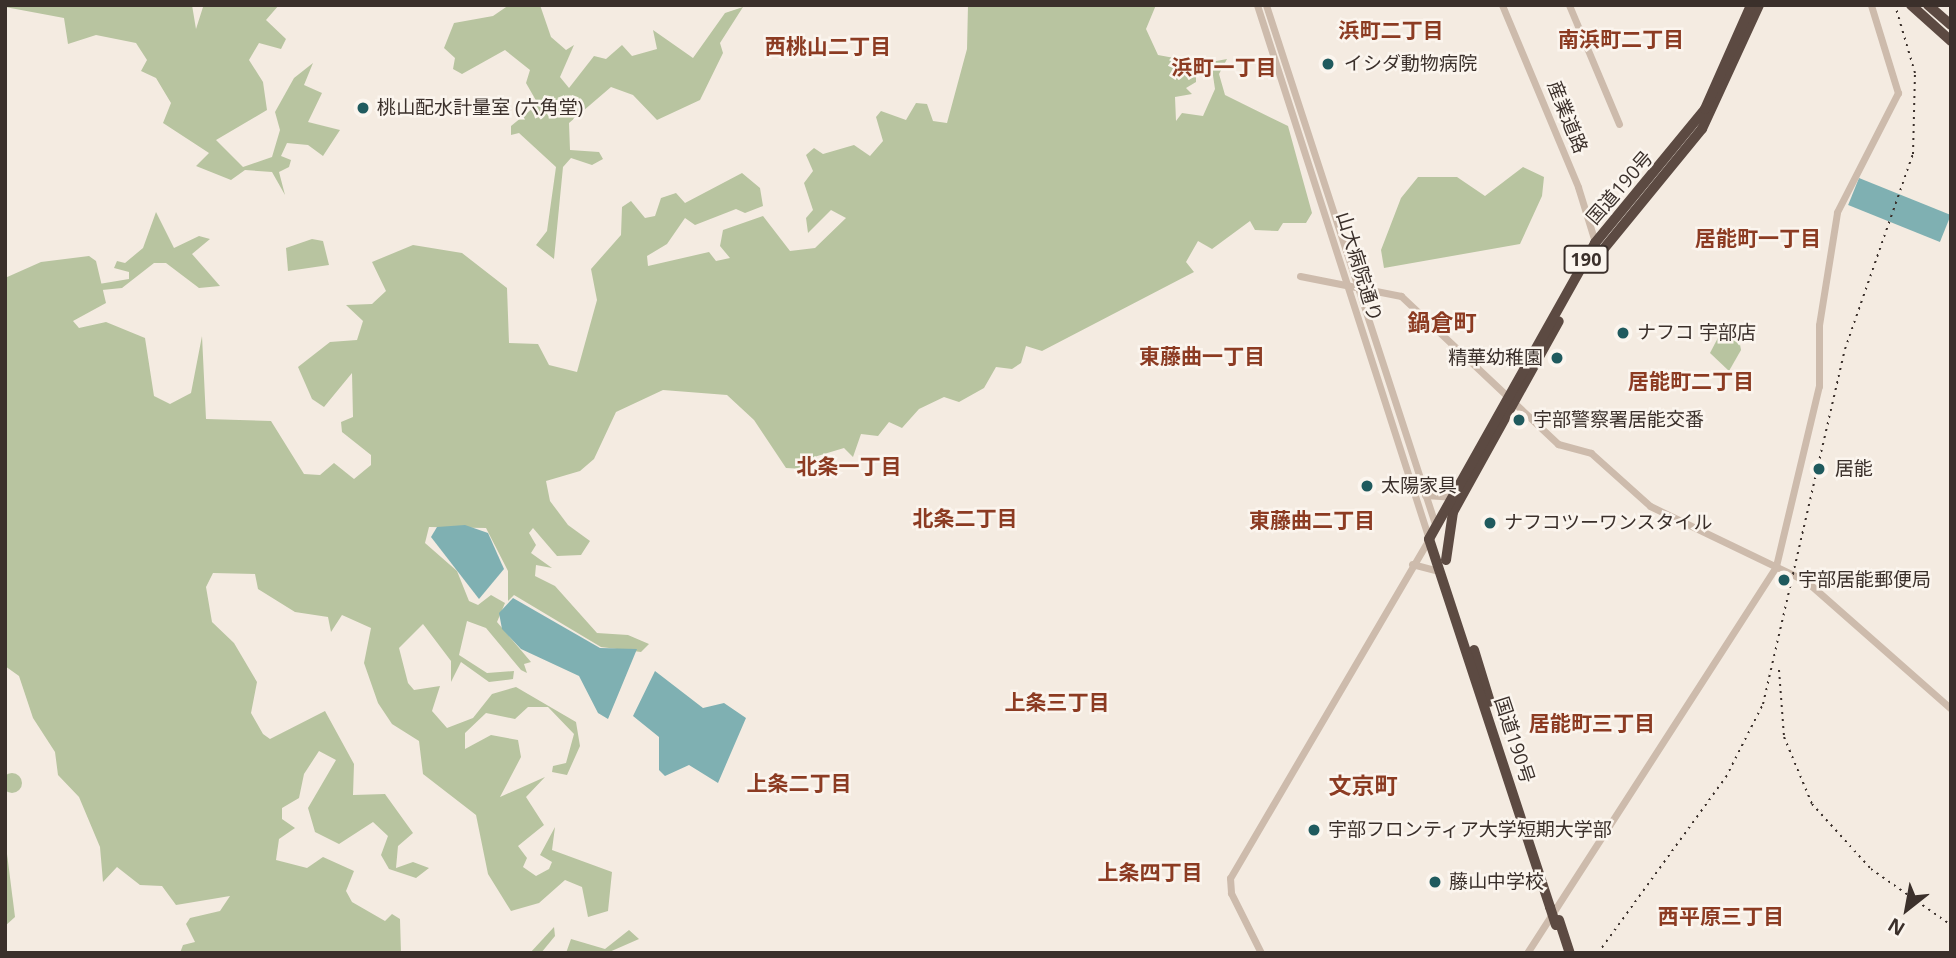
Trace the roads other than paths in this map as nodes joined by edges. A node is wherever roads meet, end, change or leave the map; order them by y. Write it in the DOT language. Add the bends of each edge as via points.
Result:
graph roads {
  1 [pos="1257,5"];
  2 [pos="1266,5"];
  3 [pos="1502,5"];
  4 [pos="1569,5"];
  5 [pos="1751,5"];
  6 [pos="1759,5"];
  7 [pos="1871,5"];
  8 [pos="1911,5"];
  9 [pos="1928,5"];
  10 [pos="1951,25"];
  11 [pos="1951,41"];
  12 [pos="1619,124"];
  13 [pos="1597,247"];
  14 [pos="1300,276"];
  15 [pos="1347,284"];
  16 [pos="1357,285"];
  17 [pos="1511,399"];
  18 [pos="1484,456"];
  19 [pos="1425,495"];
  20 [pos="1452,497"];
  21 [pos="1434,532"];
  22 [pos="1446,560"];
  23 [pos="1412,564"];
  24 [pos="1776,566"];
  25 [pos="1448,586"];
  26 [pos="1951,709"];
  27 [pos="1552,904"];
  28 [pos="1558,923"];
  29 [pos="1261,953"];
  30 [pos="1527,953"];
  31 [pos="1564,953"];
  32 [pos="1570,953"];
  1 -- 15 [label="street, 山大病院通り"];
  2 -- 16 [label="street, 山大病院通り"];
  3 -- 13 [label="street, 産業道路" via="1578,187"];
  4 -- 12 [label="street"];
  5 -- 13 [label="highway, 国道190号 / 190" via="1692,129"];
  6 -- 13 [label="highway, 国道190号 / 190" via="1711,115"];
  7 -- 24 [label="street" via="1898,93 1837,212 1819,325 1819,386"];
  8 -- 11 [label="highway"];
  9 -- 10 [label="highway"];
  13 -- 17 [label="highway, 国道190号 / 190"];
  14 -- 15 [label="street"];
  15 -- 16 [label="street"];
  15 -- 21 [label="street, 山大病院通り"];
  16 -- 17 [label="street" via="1406,299"];
  16 -- 19 [label="street, 山大病院通り"];
  17 -- 18 [label="highway, 国道190号 / 190"];
  17 -- 20 [label="highway, 国道190号 / 190"];
  17 -- 24 [label="street" via="1558,444 1591,453 1650,506"];
  18 -- 21 [label="highway, 国道190号 / 190"];
  18 -- 22 [label="highway, 国道190号 / 190" via="1450,521"];
  19 -- 20 [label="street"];
  19 -- 21 [label="street, 山大病院通り"];
  20 -- 21 [label="highway, 国道190号 / 190"];
  21 -- 22 [label="highway, 国道190号 / 190"];
  21 -- 23 [label="street"];
  21 -- 25 [label="highway, 国道190号 / 190"];
  22 -- 27 [label="highway, 国道190号 / 190"];
  23 -- 25 [label="street" via="1433,566"];
  23 -- 29 [label="street" via="1230,878 1231,893"];
  24 -- 26 [label="street" via="1814,587"];
  24 -- 30 [label="street" via="1572,892"];
  25 -- 27 [label="highway, 国道190号 / 190"];
  27 -- 28 [label="highway, 国道190号 / 190, bridge"];
  28 -- 31 [label="highway, 国道190号 / 190"];
  28 -- 32 [label="highway, 国道190号 / 190"];
}
